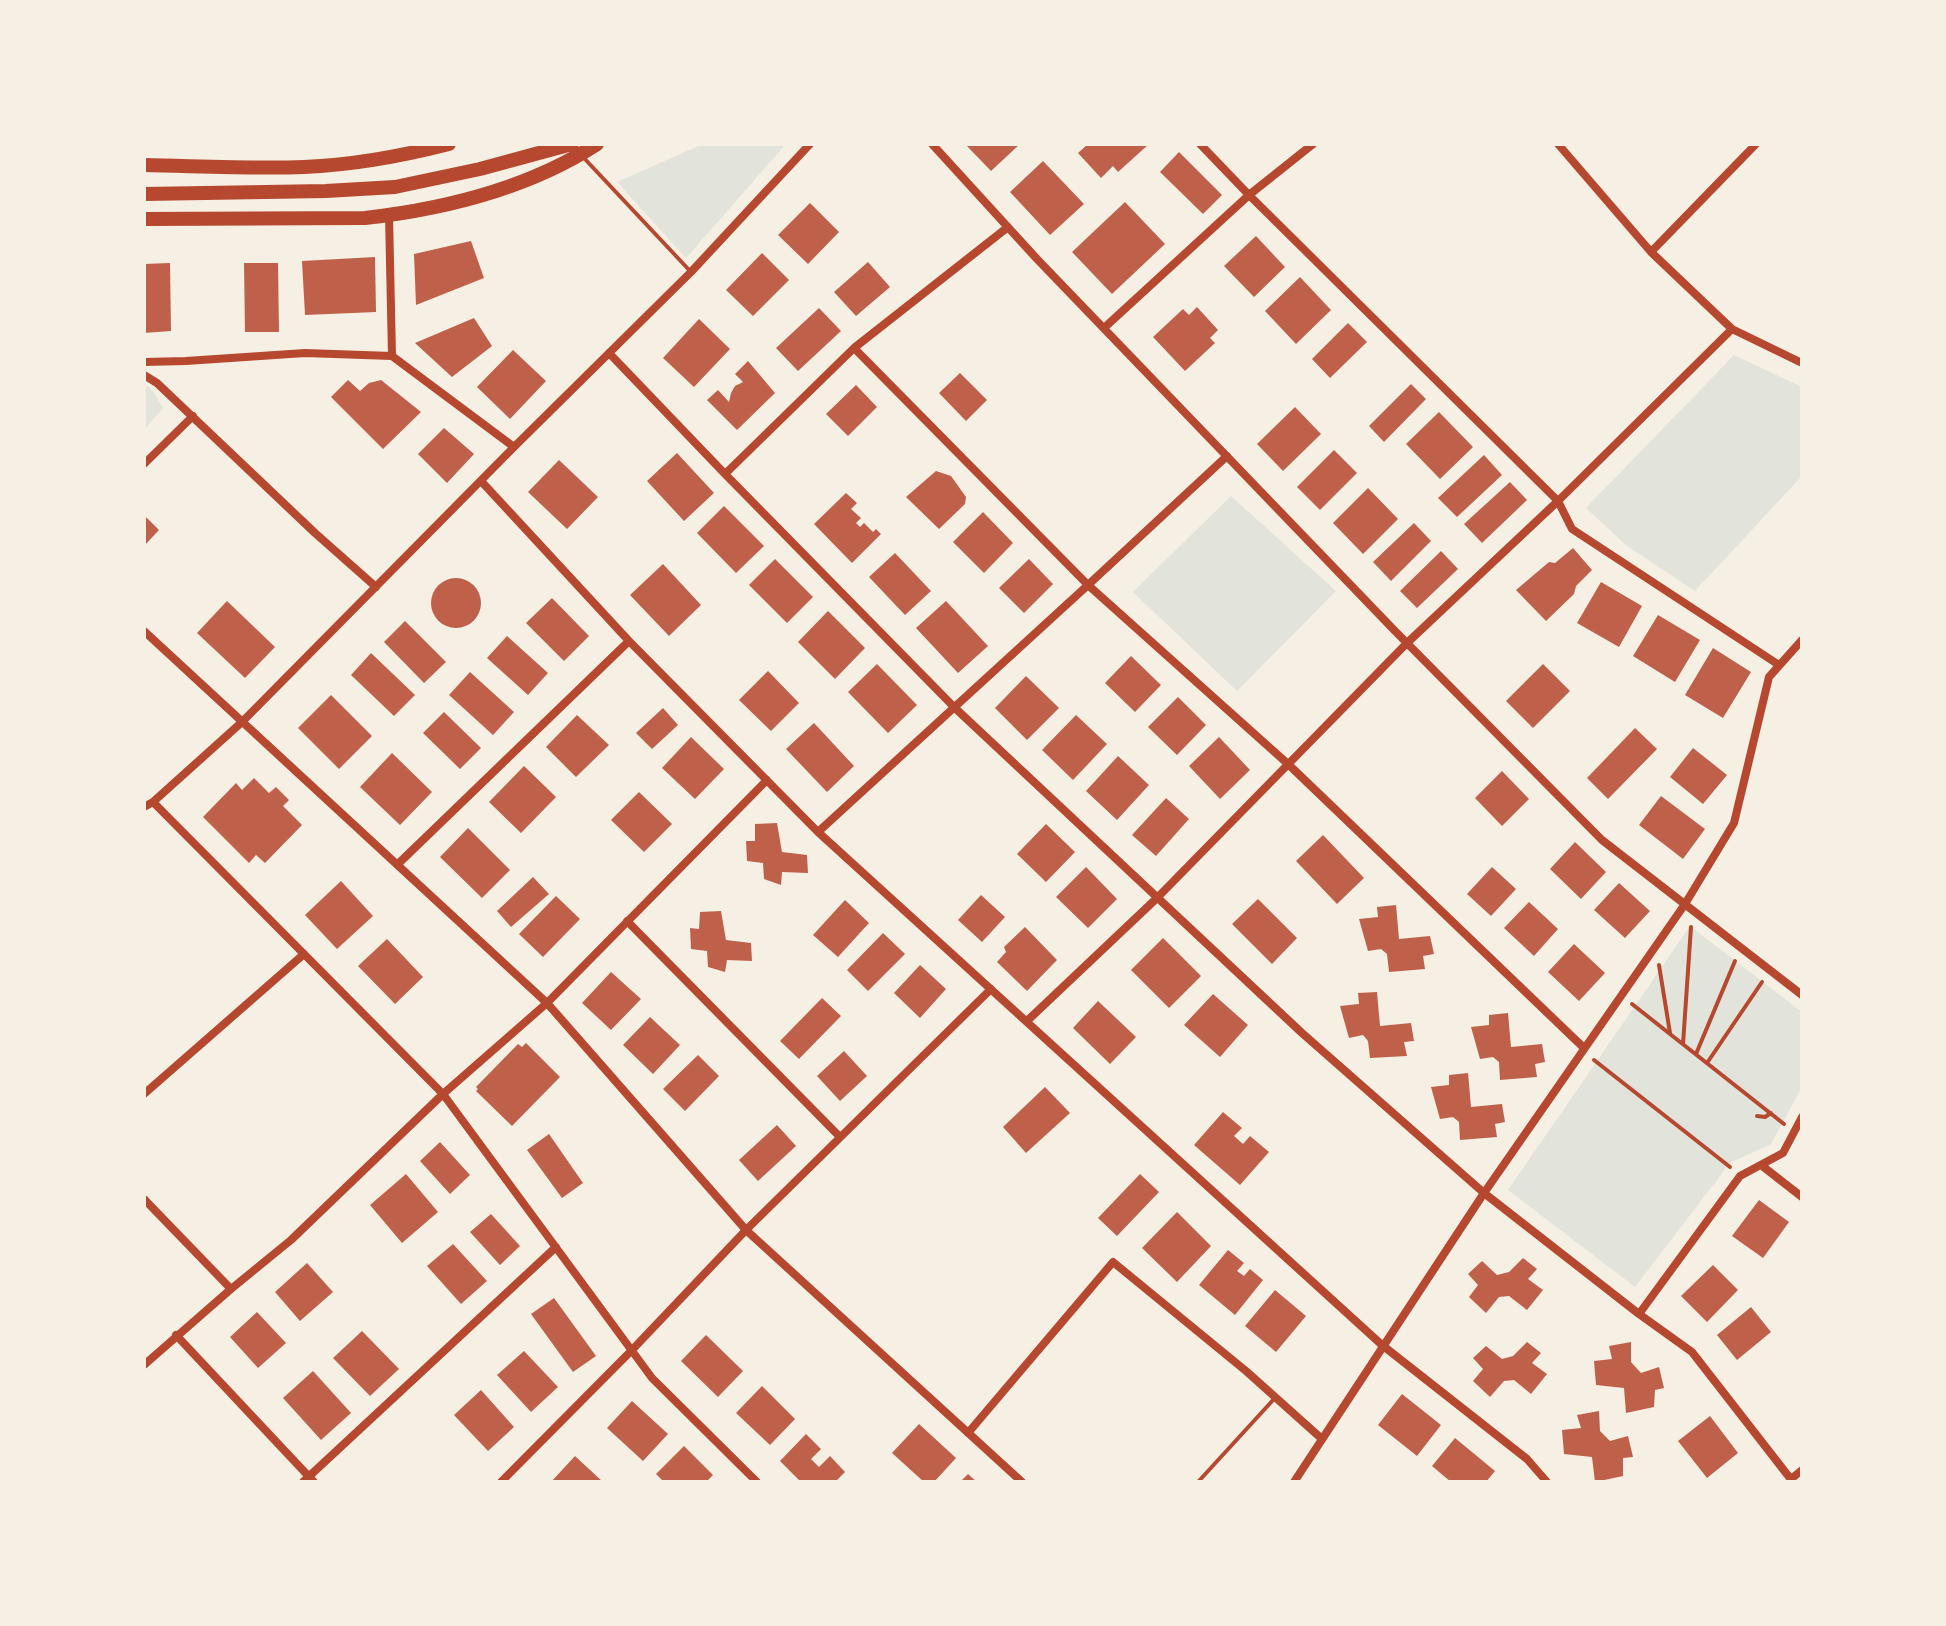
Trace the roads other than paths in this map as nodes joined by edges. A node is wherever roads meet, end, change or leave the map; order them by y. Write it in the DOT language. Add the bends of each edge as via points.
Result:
graph roads {
  1 [pos="449,144"];
  2 [pos="597,144"];
  3 [pos="810,144"];
  4 [pos="932,144"];
  5 [pos="1200,144"];
  6 [pos="1313,144"];
  7 [pos="1558,144"];
  8 [pos="1756,144"];
  9 [pos="576,150"];
  10 [pos="144,165"];
  11 [pos="144,194"];
  12 [pos="1249,195"];
  13 [pos="389,215"];
  14 [pos="144,219"];
  15 [pos="1008,227"];
  16 [pos="1651,252"];
  17 [pos="691,272"];
  18 [pos="1104,328"];
  19 [pos="1732,329"];
  20 [pos="854,348"];
  21 [pos="609,353"];
  22 [pos="392,356"];
  23 [pos="144,362"];
  24 [pos="1802,363"];
  25 [pos="144,375"];
  26 [pos="193,416"];
  27 [pos="514,447"];
  28 [pos="1227,456"];
  29 [pos="144,464"];
  30 [pos="725,474"];
  31 [pos="481,481"];
  32 [pos="1558,501"];
  33 [pos="1088,585"];
  34 [pos="376,587"];
  35 [pos="144,631"];
  36 [pos="1802,640"];
  37 [pos="629,641"];
  38 [pos="1407,643"];
  39 [pos="1779,665"];
  40 [pos="955,708"];
  41 [pos="242,722"];
  42 [pos="1288,764"];
  43 [pos="767,780"];
  44 [pos="153,802"];
  45 [pos="144,807"];
  46 [pos="818,832"];
  47 [pos="398,864"];
  48 [pos="1157,898"];
  49 [pos="1685,904"];
  50 [pos="627,921"];
  51 [pos="304,954"];
  52 [pos="991,989"];
  53 [pos="1802,995"];
  54 [pos="547,1003"];
  55 [pos="1027,1021"];
  56 [pos="1584,1048"];
  57 [pos="144,1094"];
  58 [pos="443,1094"];
  59 [pos="1802,1117"];
  60 [pos="840,1137"];
  61 [pos="1761,1165"];
  62 [pos="1484,1193"];
  63 [pos="1802,1197"];
  64 [pos="144,1199"];
  65 [pos="746,1230"];
  66 [pos="556,1247"];
  67 [pos="231,1289"];
  68 [pos="1639,1314"];
  69 [pos="176,1335"];
  70 [pos="1382,1345"];
  71 [pos="632,1350"];
  72 [pos="144,1365"];
  73 [pos="1275,1397"];
  74 [pos="968,1433"];
  75 [pos="1322,1439"];
  76 [pos="1802,1470"];
  77 [pos="308,1480"];
  78 [pos="1792,1480"];
  79 [pos="502,1482"];
  80 [pos="757,1482"];
  81 [pos="1022,1482"];
  82 [pos="1198,1482"];
  83 [pos="1294,1482"];
  84 [pos="1547,1482"];
  1 -- 10 [label="main road" via="304,167"];
  2 -- 9 [label="main road"];
  3 -- 17 [label="street"];
  4 -- 15 [label="street"];
  5 -- 12 [label="street"];
  6 -- 12 [label="street"];
  7 -- 16 [label="street"];
  8 -- 16 [label="street"];
  9 -- 11 [label="main road" via="395,187"];
  9 -- 13 [label="main road" via="502,190"];
  9 -- 17 [label="lane"];
  12 -- 18 [label="street"];
  12 -- 32 [label="street"];
  13 -- 14 [label="main road"];
  13 -- 22 [label="street"];
  15 -- 18 [label="street"];
  15 -- 20 [label="street"];
  16 -- 19 [label="street"];
  17 -- 21 [label="street"];
  18 -- 28 [label="street"];
  19 -- 24 [label="street"];
  19 -- 32 [label="street"];
  20 -- 30 [label="street"];
  20 -- 33 [label="street"];
  21 -- 27 [label="street"];
  21 -- 30 [label="street"];
  22 -- 23 [label="street" via="305,353"];
  22 -- 27 [label="street"];
  25 -- 26 [label="street"];
  26 -- 29 [label="street"];
  26 -- 34 [label="street"];
  27 -- 31 [label="street"];
  28 -- 33 [label="street"];
  28 -- 38 [label="street"];
  30 -- 40 [label="street"];
  31 -- 34 [label="street"];
  31 -- 37 [label="street"];
  32 -- 38 [label="street"];
  32 -- 39 [label="street" via="1572,529"];
  33 -- 40 [label="street"];
  33 -- 42 [label="street"];
  34 -- 41 [label="street"];
  35 -- 41 [label="street"];
  36 -- 39 [label="street"];
  37 -- 43 [label="street"];
  37 -- 47 [label="street"];
  38 -- 42 [label="street"];
  38 -- 49 [label="street" via="1602,840"];
  39 -- 49 [label="street" via="1769,677 1734,823"];
  40 -- 46 [label="street"];
  40 -- 48 [label="street"];
  41 -- 44 [label="street"];
  41 -- 47 [label="street"];
  42 -- 48 [label="street"];
  42 -- 56 [label="street"];
  43 -- 46 [label="street"];
  43 -- 50 [label="street"];
  44 -- 45 [label="street"];
  44 -- 51 [label="street"];
  46 -- 52 [label="street"];
  47 -- 54 [label="street"];
  48 -- 55 [label="street"];
  48 -- 62 [label="street"];
  49 -- 53 [label="street"];
  49 -- 56 [label="street"];
  50 -- 54 [label="street"];
  50 -- 60 [label="street"];
  51 -- 57 [label="street"];
  51 -- 58 [label="street"];
  52 -- 55 [label="street"];
  52 -- 60 [label="street"];
  54 -- 58 [label="street"];
  54 -- 65 [label="street"];
  55 -- 70 [label="street"];
  56 -- 62 [label="street"];
  58 -- 66 [label="street"];
  58 -- 67 [label="street" via="291,1240"];
  59 -- 61 [label="street" via="1783,1153"];
  60 -- 65 [label="street"];
  61 -- 63 [label="street"];
  61 -- 68 [label="street" via="1740,1176"];
  62 -- 68 [label="street"];
  62 -- 70 [label="street"];
  64 -- 67 [label="street"];
  65 -- 71 [label="street"];
  65 -- 74 [label="street"];
  66 -- 71 [label="street"];
  66 -- 77 [label="street"];
  67 -- 69 [label="street"];
  68 -- 78 [label="street" via="1692,1352"];
  69 -- 72 [label="street"];
  69 -- 77 [label="street"];
  70 -- 75 [label="street"];
  70 -- 84 [label="street" via="1527,1459"];
  71 -- 79 [label="street"];
  71 -- 80 [label="street" via="652,1378"];
  73 -- 74 [label="street" via="1113,1262"];
  73 -- 75 [label="street"];
  73 -- 82 [label="lane"];
  74 -- 81 [label="street"];
  75 -- 83 [label="street"];
  76 -- 78 [label="street"];
}
